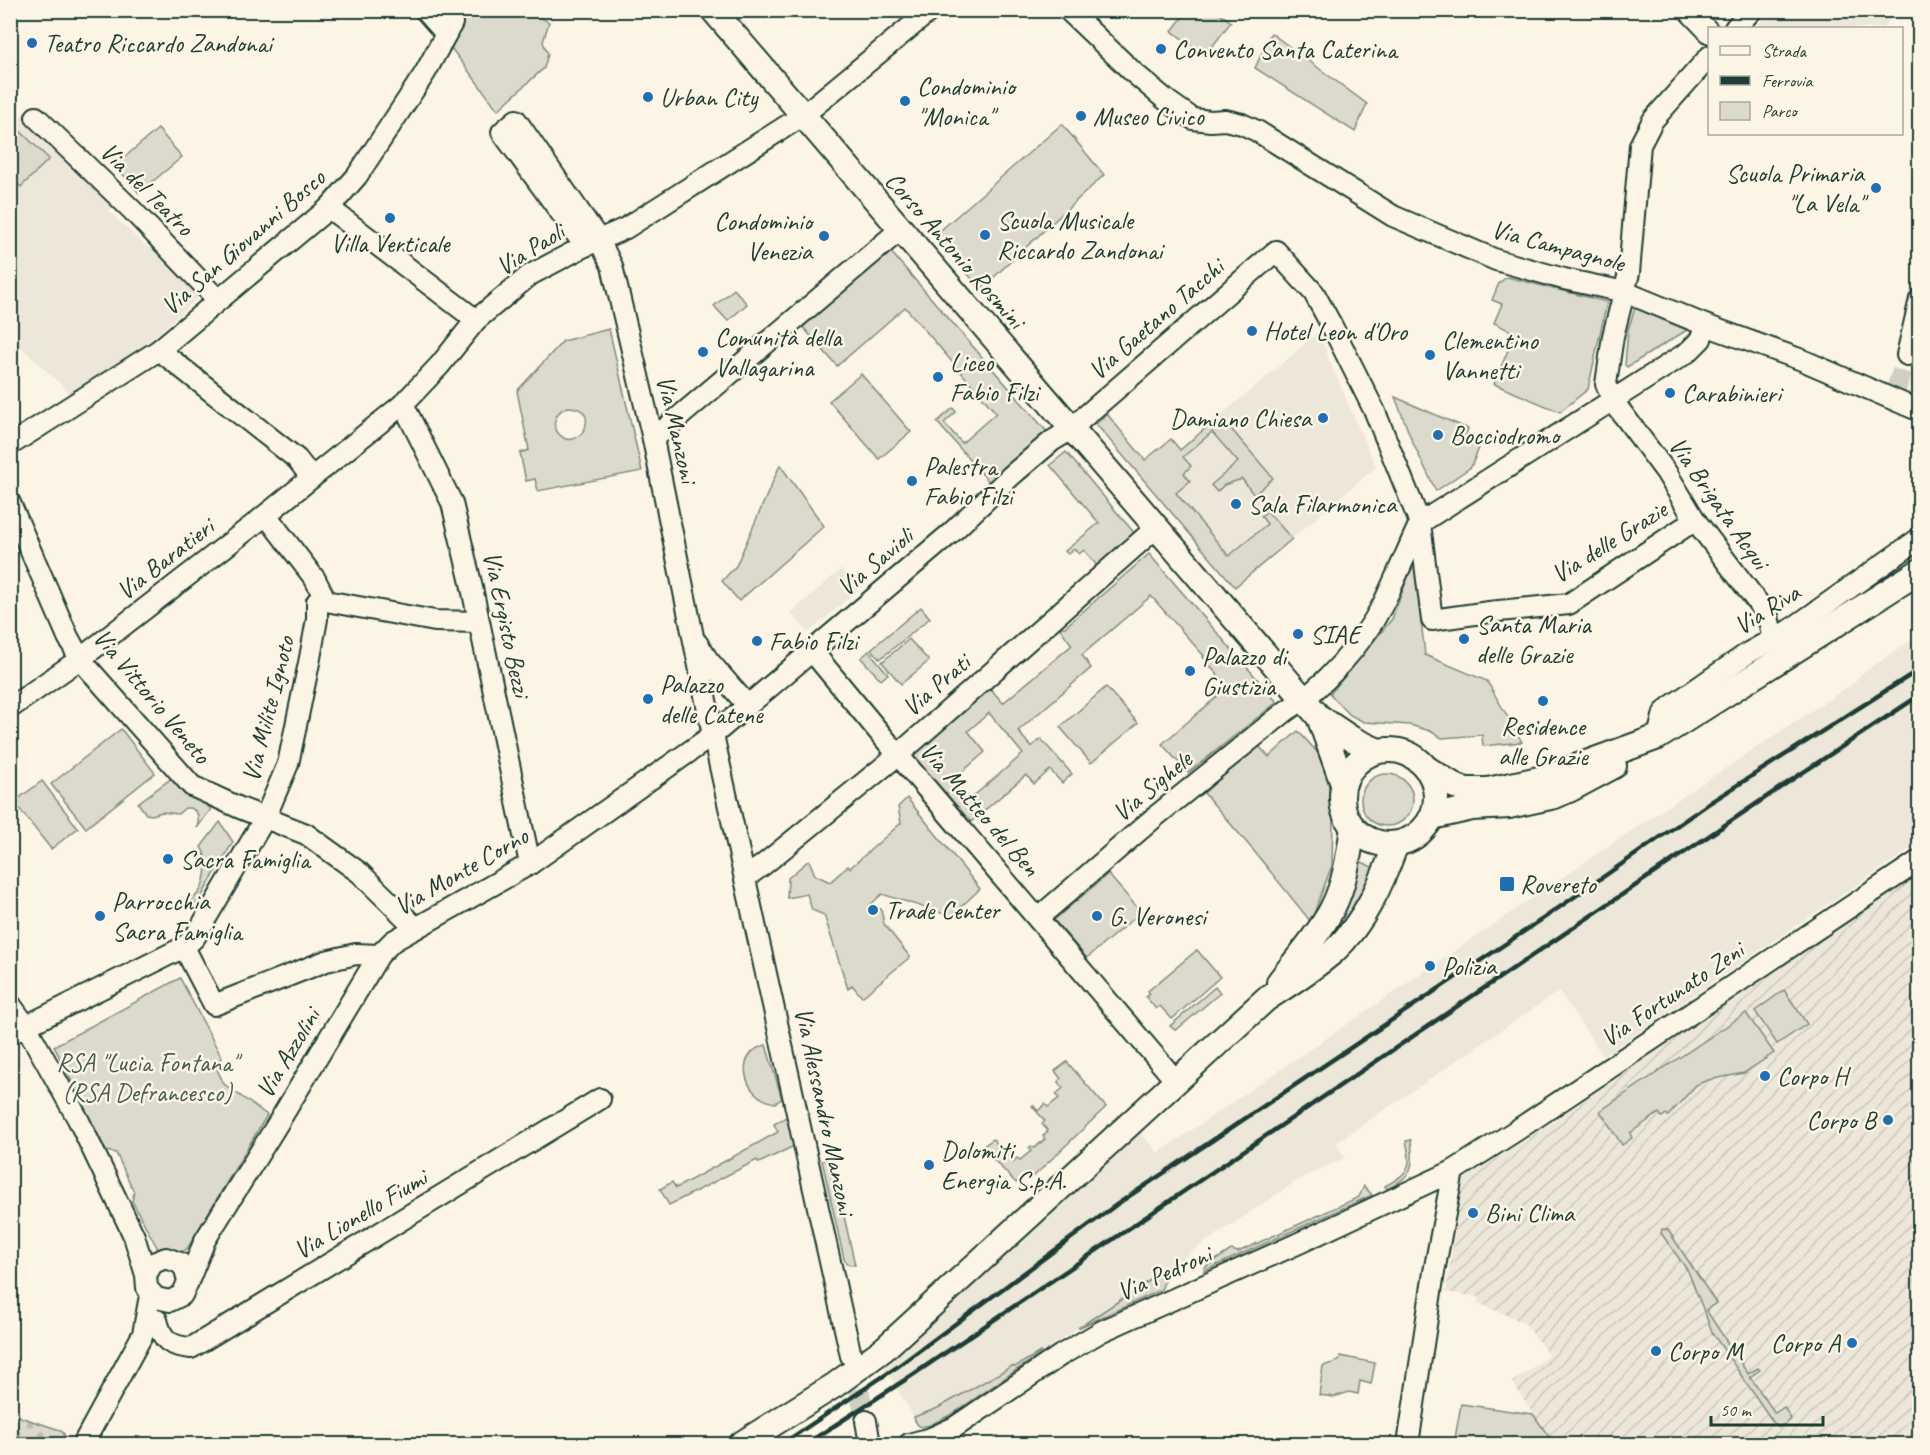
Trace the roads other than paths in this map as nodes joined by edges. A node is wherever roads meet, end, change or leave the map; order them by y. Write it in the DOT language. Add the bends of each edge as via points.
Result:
graph roads {
  1 [pos="425,10"];
  2 [pos="713,10"];
  3 [pos="931,10"];
  4 [pos="1068,10"];
  5 [pos="1688,10"];
  6 [pos="1752,10"];
  7 [pos="1736,27"];
  8 [pos="1708,31"];
  9 [pos="1708,58"];
  10 [pos="802,116"];
  11 [pos="36,117"];
  12 [pos="329,208"];
  13 [pos="901,230"];
  14 [pos="592,243"];
  15 [pos="1625,292"];
  16 [pos="1920,299"];
  17 [pos="219,300"];
  18 [pos="476,320"];
  19 [pos="1705,325"];
  20 [pos="159,350"];
  21 [pos="1906,355"];
  22 [pos="1612,401"];
  23 [pos="403,404"];
  24 [pos="1920,411"];
  25 [pos="1072,429"];
  26 [pos="653,439"];
  27 [pos="10,445"];
  28 [pos="315,474"];
  29 [pos="10,503"];
  30 [pos="261,519"];
  31 [pos="1695,520"];
  32 [pos="1420,522"];
  33 [pos="1157,527"];
  34 [pos="1920,538"];
  35 [pos="1920,571"];
  36 [pos="322,601"];
  37 [pos="478,622"];
  38 [pos="691,634"];
  39 [pos="1773,640"];
  40 [pos="812,651"];
  41 [pos="80,659"];
  42 [pos="748,706"];
  43 [pos="10,708"];
  44 [pos="1311,709"];
  45 [pos="713,735"];
  46 [pos="1658,737"];
  47 [pos="1378,751"];
  48 [pos="898,755"];
  49 [pos="1426,768"];
  50 [pos="1343,784"];
  51 [pos="1432,817"];
  52 [pos="265,818"];
  53 [pos="1353,827"];
  54 [pos="1396,844"];
  55 [pos="1920,860"];
  56 [pos="530,864"];
  57 [pos="746,877"];
  58 [pos="1038,918"];
  59 [pos="416,928"];
  60 [pos="184,948"];
  61 [pos="379,955"];
  62 [pos="1266,999"];
  63 [pos="10,1004"];
  64 [pos="18,1030"];
  65 [pos="1176,1081"];
  66 [pos="600,1099"];
  67 [pos="1453,1171"];
  68 [pos="134,1236"];
  69 [pos="205,1240"];
  70 [pos="166,1259"];
  71 [pos="146,1275"];
  72 [pos="188,1282"];
  73 [pos="151,1294"];
  74 [pos="176,1299"];
  75 [pos="157,1320"];
  76 [pos="142,1334"];
  77 [pos="851,1356"];
  78 [pos="866,1421"];
  79 [pos="83,1444"];
  80 [pos="741,1444"];
  81 [pos="870,1444"];
  82 [pos="909,1444"];
  83 [pos="1408,1444"];
  1 -- 12 [label="street, Via San Giovanni Bosco" via="449,29 357,176"];
  2 -- 10 [label="main road, Corso Antonio Rosmini"];
  3 -- 10 [label="street, Via Paoli"];
  4 -- 15 [label="street, Via Campagnole" via="1134,73 1192,120 1242,124 1393,216 1496,260"];
  5 -- 8 [label="street"];
  6 -- 7 [label="street"];
  9 -- 15 [label="street" via="1653,120 1640,145"];
  10 -- 13 [label="main road, Corso Antonio Rosmini"];
  10 -- 14 [label="street, Via Paoli" via="626,228"];
  11 -- 17 [label="street, Via del Teatro"];
  12 -- 17 [label="street, Via San Giovanni Bosco"];
  12 -- 18 [label="street"];
  13 -- 25 [label="main road, Corso Antonio Rosmini"];
  13 -- 26 [label="street"];
  14 -- 14 [label="street" via="516,120 502,132"];
  14 -- 18 [label="street, Via Paoli" via="530,275"];
  14 -- 26 [label="street, Via Manzoni" via="612,266"];
  15 -- 19 [label="street, Via Campagnole"];
  15 -- 22 [label="street" via="1606,384"];
  16 -- 21 [label="street"];
  17 -- 20 [label="street, Via San Giovanni Bosco"];
  18 -- 23 [label="street, Via Paoli"];
  19 -- 22 [label="street" via="1701,339 1688,352"];
  19 -- 24 [label="street, Via Campagnole" via="1895,394"];
  20 -- 27 [label="street, Via San Giovanni Bosco"];
  20 -- 28 [label="street"];
  22 -- 31 [label="street, Via Brigata Acqui" via="1666,472"];
  22 -- 32 [label="street"];
  23 -- 28 [label="street, Via Paoli"];
  23 -- 37 [label="street, Via Ergisto Bezzi" via="452,503"];
  25 -- 32 [label="street, Via Gaetano Tacchi" via="1276,251 1314,293 1333,328 1375,412"];
  25 -- 33 [label="main road, Corso Antonio Rosmini"];
  25 -- 40 [label="street, Via Savioli" via="1012,475 951,533"];
  26 -- 38 [label="street, Via Manzoni"];
  28 -- 30 [label="street, Via Baratieri"];
  29 -- 41 [label="street, Via Vittorio Veneto"];
  30 -- 36 [label="street" via="315,579"];
  30 -- 41 [label="street, Via Baratieri"];
  31 -- 32 [label="street, Via delle Grazie" via="1569,604 1432,620"];
  31 -- 39 [label="street, Via Brigata Acqui" via="1768,616"];
  32 -- 44 [label="street, Via Sighele" via="1381,608 1360,640 1317,689"];
  33 -- 44 [label="main road, Corso Antonio Rosmini"];
  33 -- 48 [label="street, Via Prati"];
  34 -- 39 [label="street, Via Riva"];
  35 -- 46 [label="main road"];
  36 -- 37 [label="street" via="435,621"];
  36 -- 52 [label="street, Via Milite Ignoto" via="288,764"];
  37 -- 56 [label="street, Via Ergisto Bezzi"];
  38 -- 42 [label="street, Via Manzoni"];
  38 -- 45 [label="street, Via Manzoni"];
  39 -- 46 [label="street, Via Riva" via="1748,652 1670,707 1664,713"];
  40 -- 42 [label="street, Via Savioli"];
  40 -- 48 [label="street, Via Matteo del Ben"];
  41 -- 43 [label="street, Via Baratieri"];
  41 -- 52 [label="street, Via Vittorio Veneto" via="192,786"];
  42 -- 45 [label="street, Via Savioli"];
  44 -- 47 [label="main road" via="1352,739"];
  44 -- 50 [label="main road"];
  44 -- 58 [label="street, Via Sighele" via="1286,711"];
  45 -- 56 [label="street, Via Monte Corno"];
  45 -- 57 [label="street, Via Manzoni"];
  46 -- 49 [label="main road" via="1548,777 1488,790 1466,790"];
  46 -- 51 [label="main road" via="1651,745 1555,796"];
  47 -- 49 [label="main road" via="1405,752"];
  47 -- 50 [label="main road" via="1356,762"];
  48 -- 57 [label="street, Via Prati"];
  48 -- 58 [label="street, Via Matteo del Ben"];
  49 -- 51 [label="main road" via="1436,791"];
  50 -- 53 [label="main road" via="1343,807"];
  51 -- 54 [label="main road" via="1417,835"];
  52 -- 59 [label="street, Via Vittorio Veneto" via="306,834 360,873"];
  52 -- 60 [label="street, Via Milite Ignoto" via="195,938"];
  53 -- 54 [label="main road" via="1365,838"];
  53 -- 62 [label="main road" via="1342,881 1331,910"];
  54 -- 62 [label="main road" via="1365,913 1354,928 1326,957"];
  55 -- 67 [label="street, Via Fortunato Zeni"];
  56 -- 59 [label="street, Via Monte Corno"];
  57 -- 77 [label="street, Via Alessandro Manzoni"];
  58 -- 65 [label="street, Via Matteo del Ben"];
  59 -- 61 [label="street, Via Monte Corno" via="393,941"];
  60 -- 61 [label="street" via="214,1005 326,961 356,954"];
  60 -- 64 [label="street"];
  61 -- 69 [label="street, Via Azzolini"];
  62 -- 65 [label="main road"];
  63 -- 64 [label="street"];
  64 -- 68 [label="street" via="78,1119"];
  65 -- 80 [label="main road" via="884,1349"];
  66 -- 75 [label="street, Via Lionello Fiumi" via="191,1348 173,1346 160,1332"];
  67 -- 82 [label="street, Via Pedroni" via="1101,1331 959,1425"];
  67 -- 83 [label="street"];
  68 -- 70 [label="street"];
  68 -- 71 [label="street"];
  69 -- 70 [label="street, Via Azzolini"];
  69 -- 72 [label="street, Via Azzolini"];
  70 -- 71 [label="street" via="148,1268"];
  70 -- 72 [label="street" via="185,1269"];
  71 -- 73 [label="street"];
  72 -- 74 [label="street"];
  73 -- 74 [label="street" via="163,1300"];
  73 -- 76 [label="street"];
  74 -- 75 [label="street"];
  75 -- 76 [label="street"];
  76 -- 79 [label="street"];
  78 -- 81 [label="street"];
}
